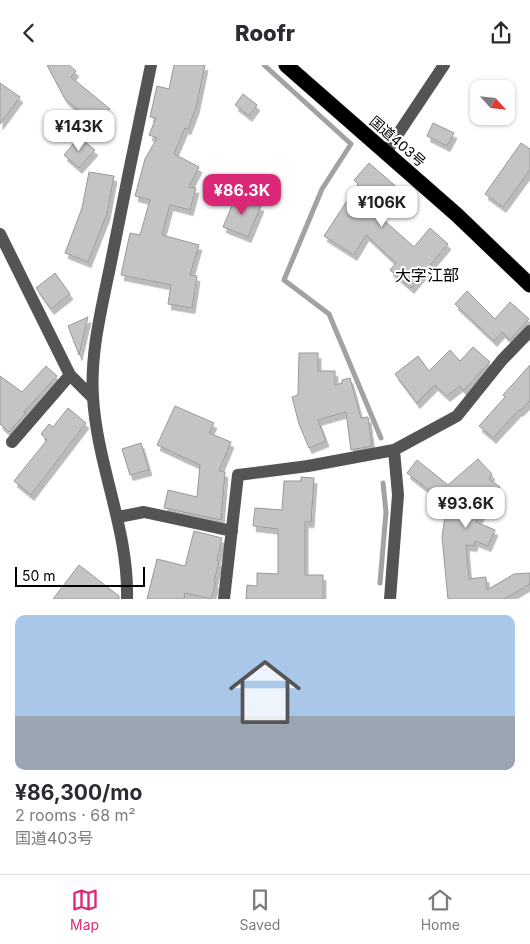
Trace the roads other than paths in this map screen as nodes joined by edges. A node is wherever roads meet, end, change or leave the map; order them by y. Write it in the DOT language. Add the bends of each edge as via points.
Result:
graph roads {
  1 [pos="151,65"];
  2 [pos="286,65"];
  3 [pos="444,65"];
  4 [pos="386,152"];
  5 [pos="0,234"];
  6 [pos="530,285"];
  7 [pos="530,331"];
  8 [pos="70,375"];
  9 [pos="93,398"];
  10 [pos="12,442"];
  11 [pos="394,450"];
  12 [pos="118,517"];
  13 [pos="232,531"];
  14 [pos="127,599"];
  15 [pos="224,599"];
  16 [pos="390,599"];
  1 -- 9 [label="street" via="94,348"];
  2 -- 4 [label="highway, 国道403号"];
  3 -- 4 [label="street"];
  4 -- 6 [label="highway, 国道403号"];
  5 -- 8 [label="street"];
  7 -- 11 [label="street" via="457,416"];
  8 -- 9 [label="street"];
  8 -- 10 [label="street"];
  9 -- 12 [label="street" via="101,455"];
  11 -- 13 [label="street" via="238,475"];
  11 -- 16 [label="street" via="398,495"];
  12 -- 13 [label="street" via="144,512"];
  12 -- 14 [label="street"];
  13 -- 15 [label="street"];
}
